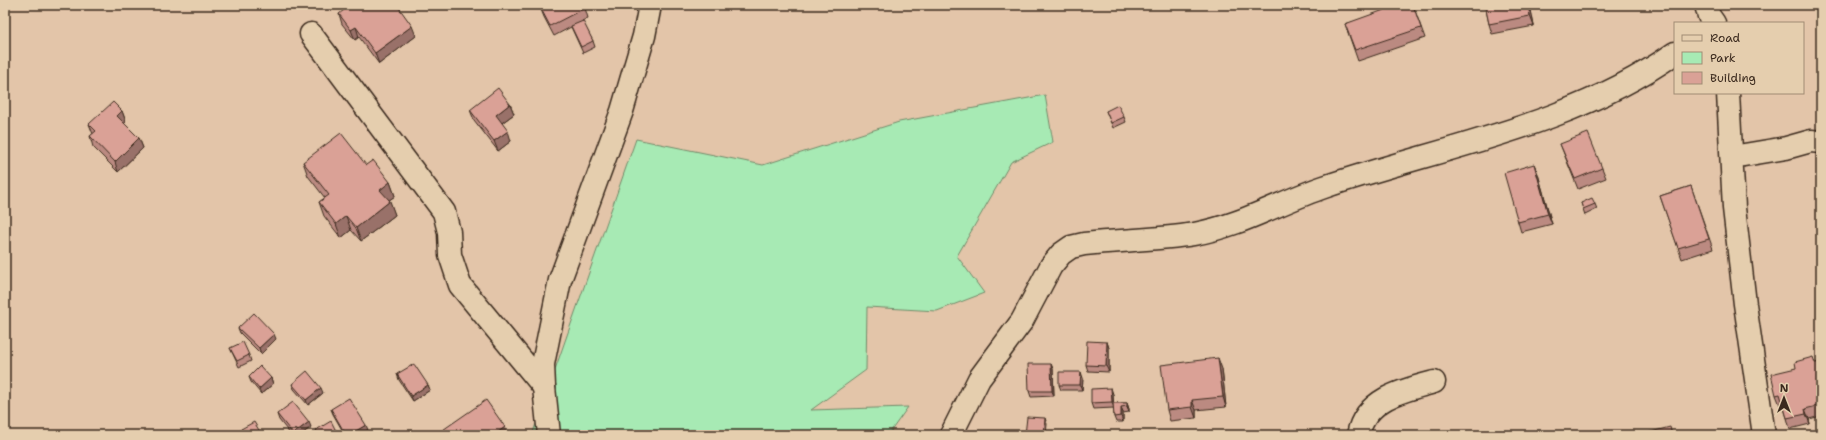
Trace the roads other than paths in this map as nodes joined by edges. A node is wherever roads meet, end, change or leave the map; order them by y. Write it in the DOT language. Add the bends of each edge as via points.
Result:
graph roads {
  1 [pos="650,5"];
  2 [pos="1705,5"];
  3 [pos="1699,22"];
  4 [pos="1713,22"];
  5 [pos="311,34"];
  6 [pos="1674,53"];
  7 [pos="1728,94"];
  8 [pos="1821,142"];
  9 [pos="1732,157"];
  10 [pos="1434,382"];
  11 [pos="544,387"];
  12 [pos="549,435"];
  13 [pos="951,435"];
  14 [pos="1358,435"];
  15 [pos="1764,435"];
  1 -- 11 [label="street" via="644,36 622,111 560,280 545,350"];
  2 -- 3 [label="street"];
  2 -- 4 [label="street"];
  5 -- 11 [label="street" via="444,212 449,232 450,256 460,285"];
  6 -- 13 [label="street" via="1648,72 1586,103 1323,188 1227,226 1194,234 1084,244 1071,248 1061,254 1051,266 1022,321 979,379"];
  7 -- 9 [label="street"];
  8 -- 9 [label="street" via="1811,141"];
  9 -- 15 [label="street" via="1734,208"];
  10 -- 14 [label="street" via="1403,390 1381,401 1368,412"];
  11 -- 12 [label="street"];
}
